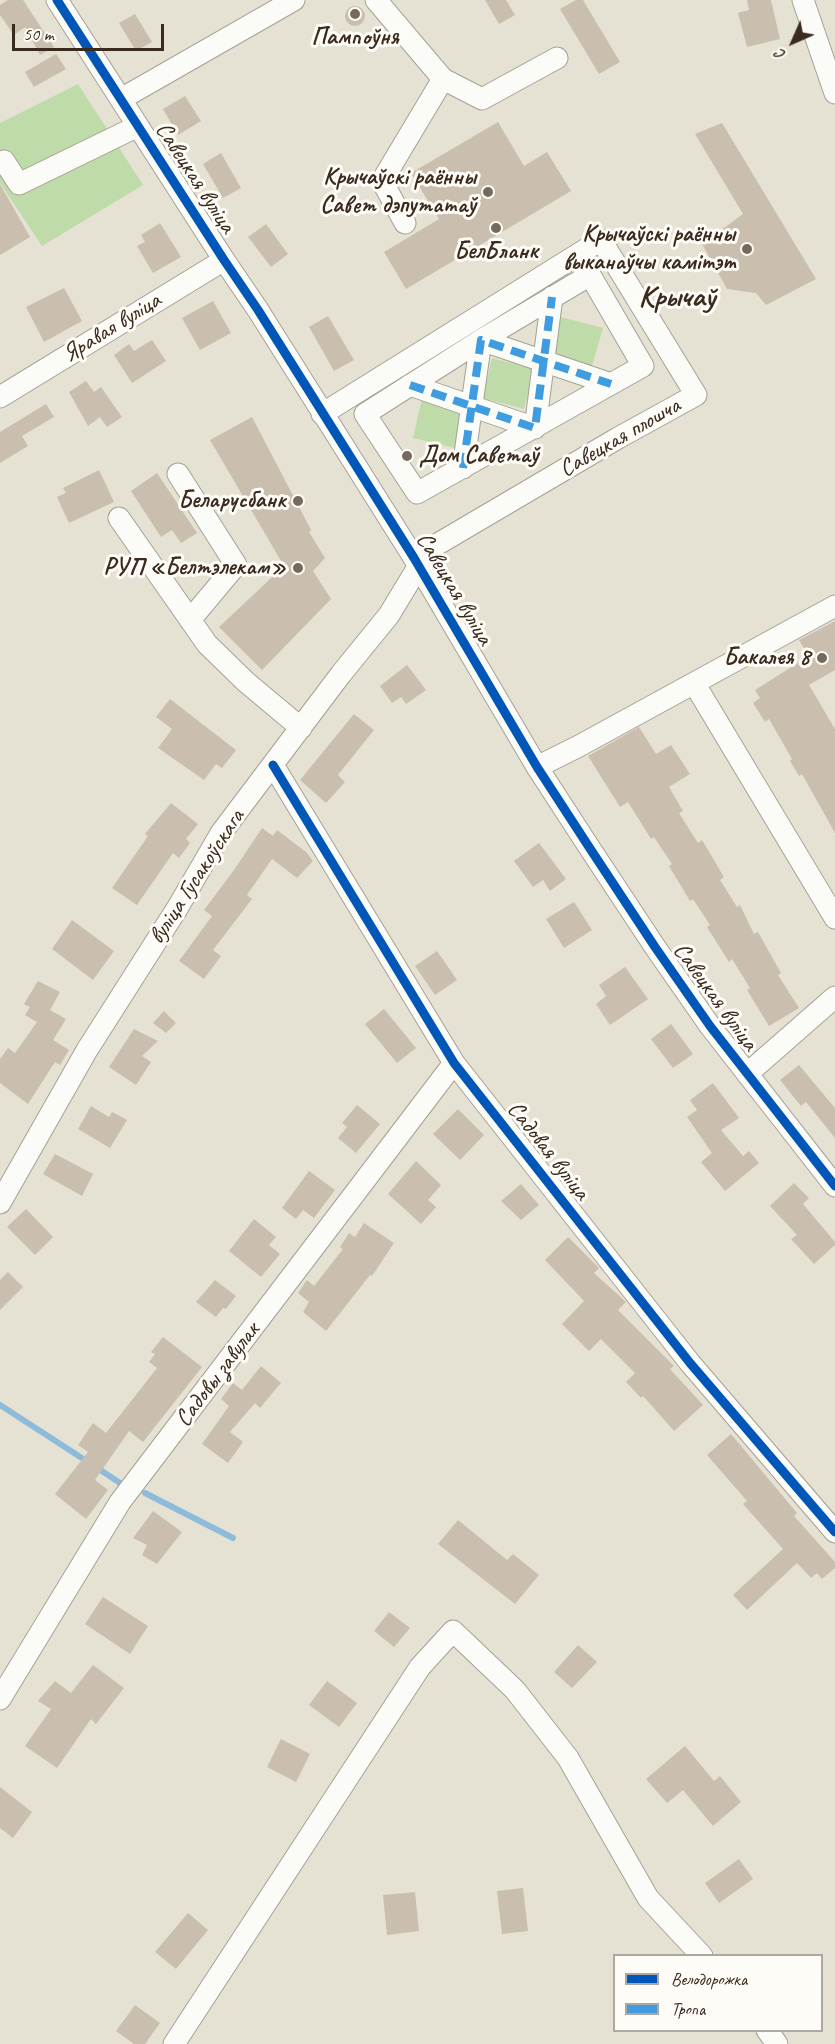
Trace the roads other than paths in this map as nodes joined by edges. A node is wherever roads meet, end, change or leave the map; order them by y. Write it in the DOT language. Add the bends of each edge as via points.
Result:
graph roads {
  1 [pos="57,0"];
  2 [pos="294,0"];
  3 [pos="376,0"];
  4 [pos="803,0"];
  5 [pos="557,58"];
  6 [pos="443,79"];
  7 [pos="835,93"];
  8 [pos="121,99"];
  9 [pos="138,126"];
  10 [pos="0,163"];
  11 [pos="405,223"];
  12 [pos="224,260"];
  13 [pos="552,297"];
  14 [pos="481,340"];
  15 [pos="544,362"];
  16 [pos="611,384"];
  17 [pos="410,385"];
  18 [pos="0,397"];
  19 [pos="472,406"];
  20 [pos="322,414"];
  21 [pos="535,428"];
  22 [pos="463,468"];
  23 [pos="178,474"];
  24 [pos="118,518"];
  25 [pos="416,563"];
  26 [pos="835,606"];
  27 [pos="190,620"];
  28 [pos="694,683"];
  29 [pos="301,728"];
  30 [pos="273,765"];
  31 [pos="537,767"];
  32 [pos="835,918"];
  33 [pos="835,997"];
  34 [pos="454,1063"];
  35 [pos="747,1074"];
  36 [pos="835,1186"];
  37 [pos="0,1203"];
  38 [pos="835,1532"];
  39 [pos="0,1699"];
  40 [pos="700,1954"];
  41 [pos="768,2032"];
  42 [pos="174,2044"];
  43 [pos="777,2044"];
  1 -- 8 [label="street, Савецкая вуліца"];
  2 -- 8 [label="street"];
  3 -- 6 [label="street"];
  4 -- 7 [label="street"];
  5 -- 6 [label="street" via="482,99"];
  6 -- 11 [label="street" via="382,181"];
  8 -- 9 [label="street, Савецкая вуліца"];
  9 -- 10 [label="street" via="19,183 4,161"];
  9 -- 12 [label="street, Савецкая вуліца"];
  12 -- 18 [label="street, Яравая вуліца"];
  12 -- 20 [label="street, Савецкая вуліца"];
  13 -- 14 [label="street"];
  13 -- 15 [label="street"];
  13 -- 16 [label="street" via="590,274 643,366"];
  14 -- 15 [label="street"];
  14 -- 17 [label="street"];
  14 -- 19 [label="street"];
  15 -- 16 [label="street"];
  15 -- 21 [label="street"];
  16 -- 21 [label="street"];
  17 -- 19 [label="street"];
  17 -- 22 [label="street" via="365,414 417,493"];
  19 -- 21 [label="street"];
  19 -- 22 [label="street"];
  20 -- 25 [label="street, Савецкая вуліца"];
  20 -- 25 [label="street, Савецкая плошча" via="601,240 696,395 618,438"];
  21 -- 22 [label="street"];
  23 -- 27 [label="street" via="236,565"];
  24 -- 27 [label="street"];
  25 -- 29 [label="street, вуліца Гусакоўскага" via="389,615"];
  25 -- 31 [label="street, Савецкая вуліца"];
  26 -- 28 [label="street"];
  27 -- 29 [label="street" via="238,675"];
  28 -- 31 [label="street"];
  28 -- 32 [label="street"];
  29 -- 30 [label="street, вуліца Гусакоўскага"];
  30 -- 34 [label="street, Садовая вуліца"];
  30 -- 37 [label="street, вуліца Гусакоўскага" via="221,833 87,1050"];
  31 -- 35 [label="street, Савецкая вуліца" via="655,947"];
  33 -- 35 [label="street"];
  34 -- 38 [label="street, Садовая вуліца" via="690,1364"];
  34 -- 39 [label="street, Садовы завулак" via="120,1502"];
  35 -- 36 [label="street, Савецкая вуліца"];
  40 -- 42 [label="street" via="648,1898 568,1758 515,1690 453,1631 420,1667"];
  41 -- 43 [label="street"];
}
